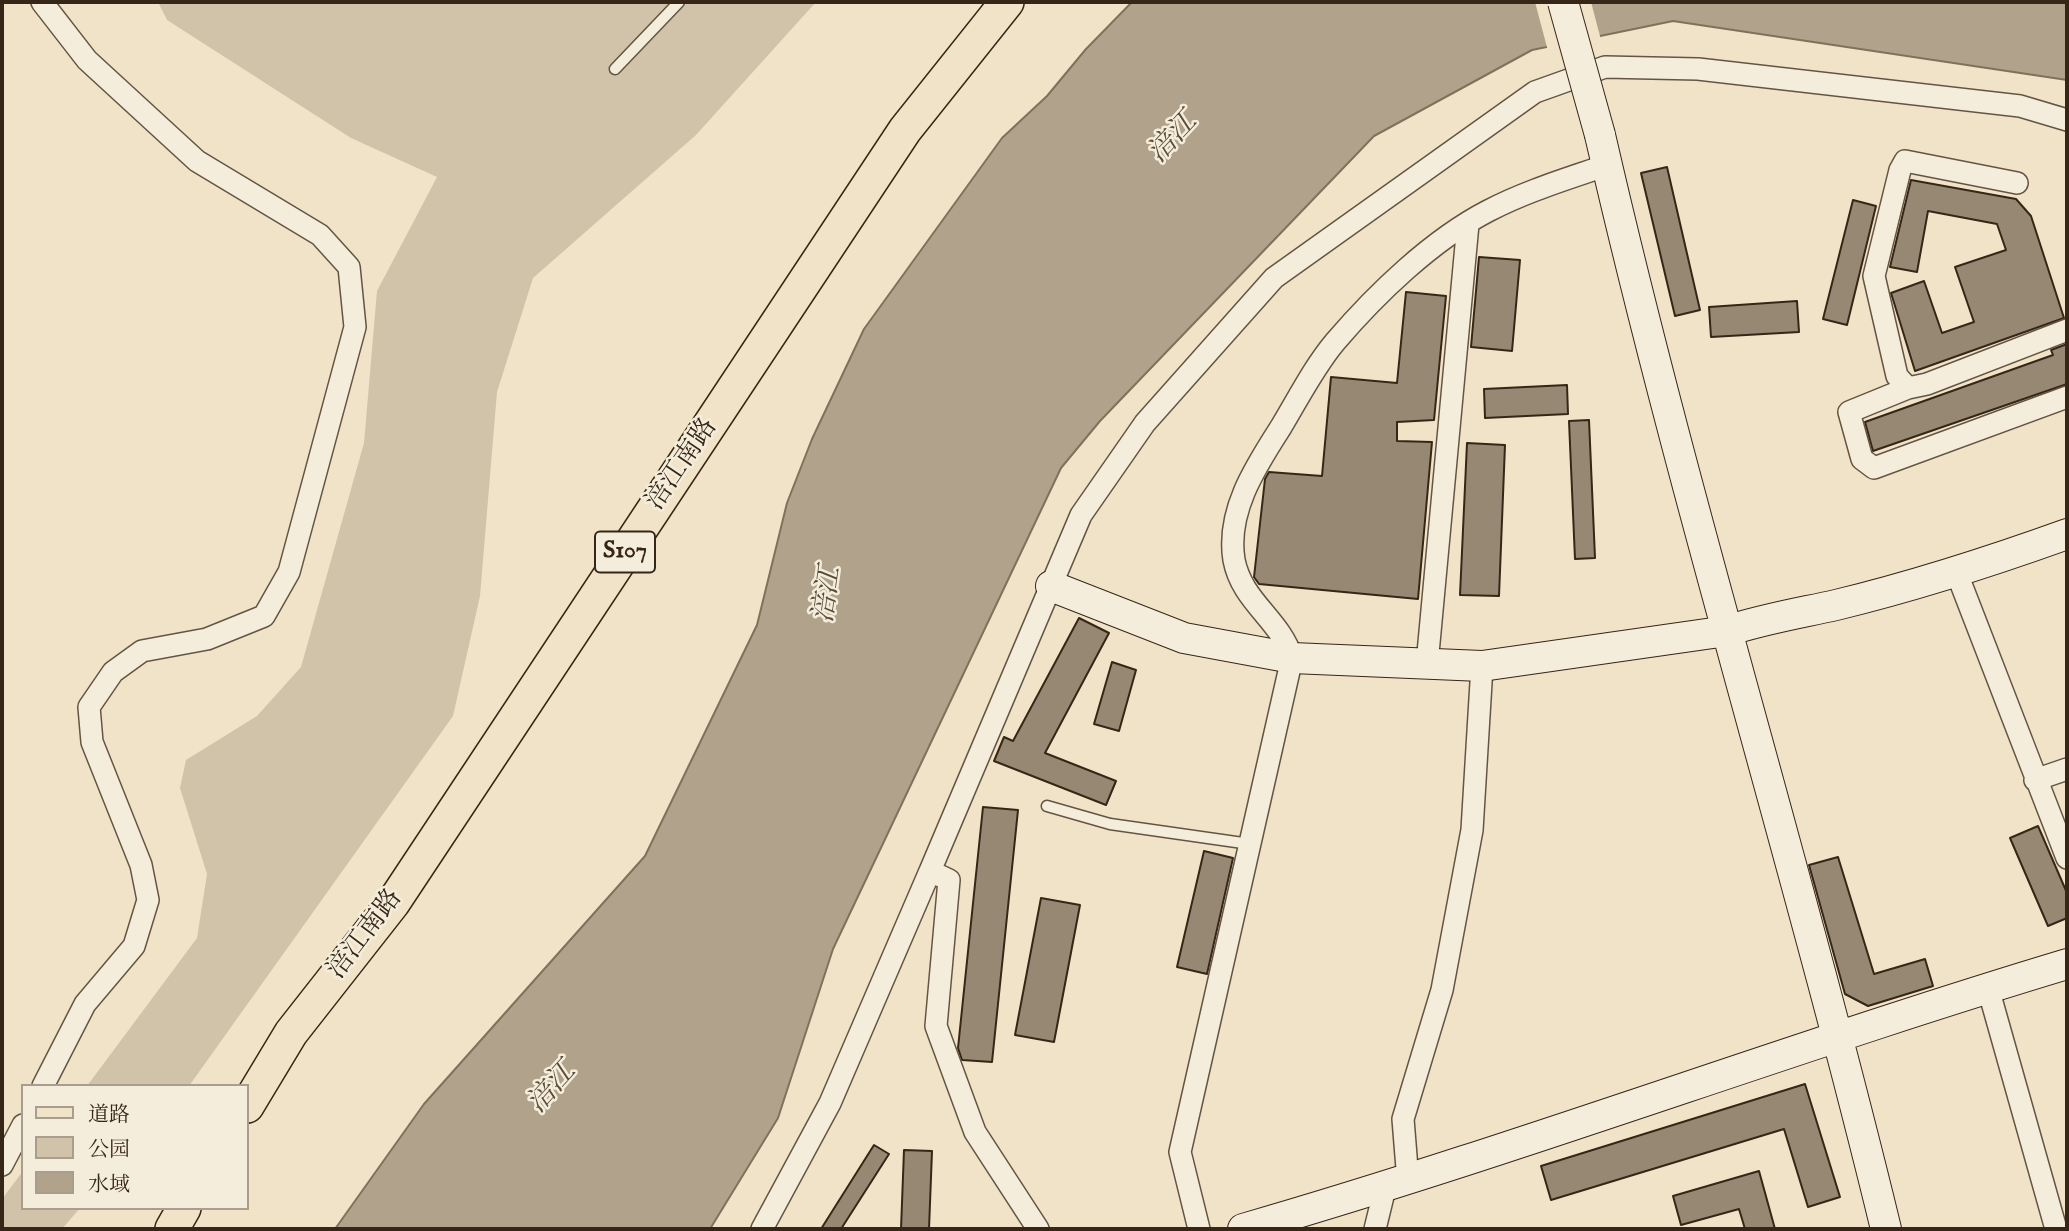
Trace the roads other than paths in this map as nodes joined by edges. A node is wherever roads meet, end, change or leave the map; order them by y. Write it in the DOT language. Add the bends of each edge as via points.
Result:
graph roads {
  1 [pos="42,2"];
  2 [pos="680,2"];
  3 [pos="1007,2"];
  4 [pos="1563,2"];
  5 [pos="615,69"];
  6 [pos="2067,120"];
  7 [pos="1607,165"];
  8 [pos="2017,183"];
  9 [pos="1468,224"];
  10 [pos="2067,330"];
  11 [pos="1908,388"];
  12 [pos="2067,397"];
  13 [pos="2067,534"];
  14 [pos="1956,571"];
  15 [pos="1051,586"];
  16 [pos="1727,631"];
  17 [pos="1292,658"];
  18 [pos="1427,664"];
  19 [pos="1482,666"];
  20 [pos="2067,769"];
  21 [pos="2035,780"];
  22 [pos="1047,806"];
  23 [pos="1250,844"];
  24 [pos="2067,858"];
  25 [pos="930,871"];
  26 [pos="2067,964"];
  27 [pos="1988,988"];
  28 [pos="1838,1035"];
  29 [pos="44,1084"];
  30 [pos="248,1104"];
  31 [pos="21,1129"];
  32 [pos="2,1165"];
  33 [pos="1397,1184"];
  34 [pos="183,1210"];
  35 [pos="172,1229"];
  36 [pos="762,1229"];
  37 [pos="1038,1229"];
  38 [pos="1199,1229"];
  39 [pos="1243,1229"];
  40 [pos="1374,1229"];
  41 [pos="1885,1229"];
  42 [pos="2056,1229"];
  1 -- 29 [label="street" via="88,60 197,161 320,235 349,267 355,327 289,572 264,616 207,639 142,651 113,672 89,707 92,742 141,865 148,900 134,946 85,1004"];
  2 -- 5 [label="lane"];
  3 -- 30 [label="main road, 涪江南路 / S107" via="905,130 393,902 291,1033"];
  4 -- 7 [label="street, bridge"];
  6 -- 15 [label="street" via="2020,106 1698,69 1605,67 1535,92 1274,278 1145,423 1081,515"];
  7 -- 9 [label="street" via="1486,211"];
  7 -- 16 [label="street"];
  8 -- 11 [label="street" via="1905,161 1900,170 1874,276 1897,376"];
  9 -- 17 [label="street" via="1410,264 1334,343 1247,481 1234,530 1234,558 1242,585 1257,609 1286,638"];
  9 -- 18 [label="street"];
  10 -- 11 [label="street"];
  11 -- 12 [label="street" via="1849,412 1862,459 1874,468"];
  13 -- 14 [label="street"];
  14 -- 16 [label="street"];
  14 -- 21 [label="street"];
  15 -- 17 [label="street" via="1184,638"];
  15 -- 25 [label="street"];
  16 -- 19 [label="street"];
  16 -- 28 [label="street"];
  17 -- 18 [label="street"];
  17 -- 23 [label="street"];
  18 -- 19 [label="street"];
  19 -- 33 [label="street" via="1472,830 1442,990 1403,1119"];
  20 -- 21 [label="street"];
  21 -- 24 [label="street"];
  22 -- 23 [label="lane" via="1110,824"];
  23 -- 38 [label="street" via="1180,1152"];
  25 -- 36 [label="street" via="830,1103"];
  25 -- 37 [label="street" via="949,880 936,1026 975,1132"];
  26 -- 27 [label="street"];
  27 -- 28 [label="street"];
  27 -- 42 [label="street"];
  28 -- 33 [label="street"];
  28 -- 41 [label="street"];
  31 -- 32 [label="street"];
  33 -- 39 [label="street"];
  33 -- 40 [label="street"];
  34 -- 35 [label="main road"];
}
